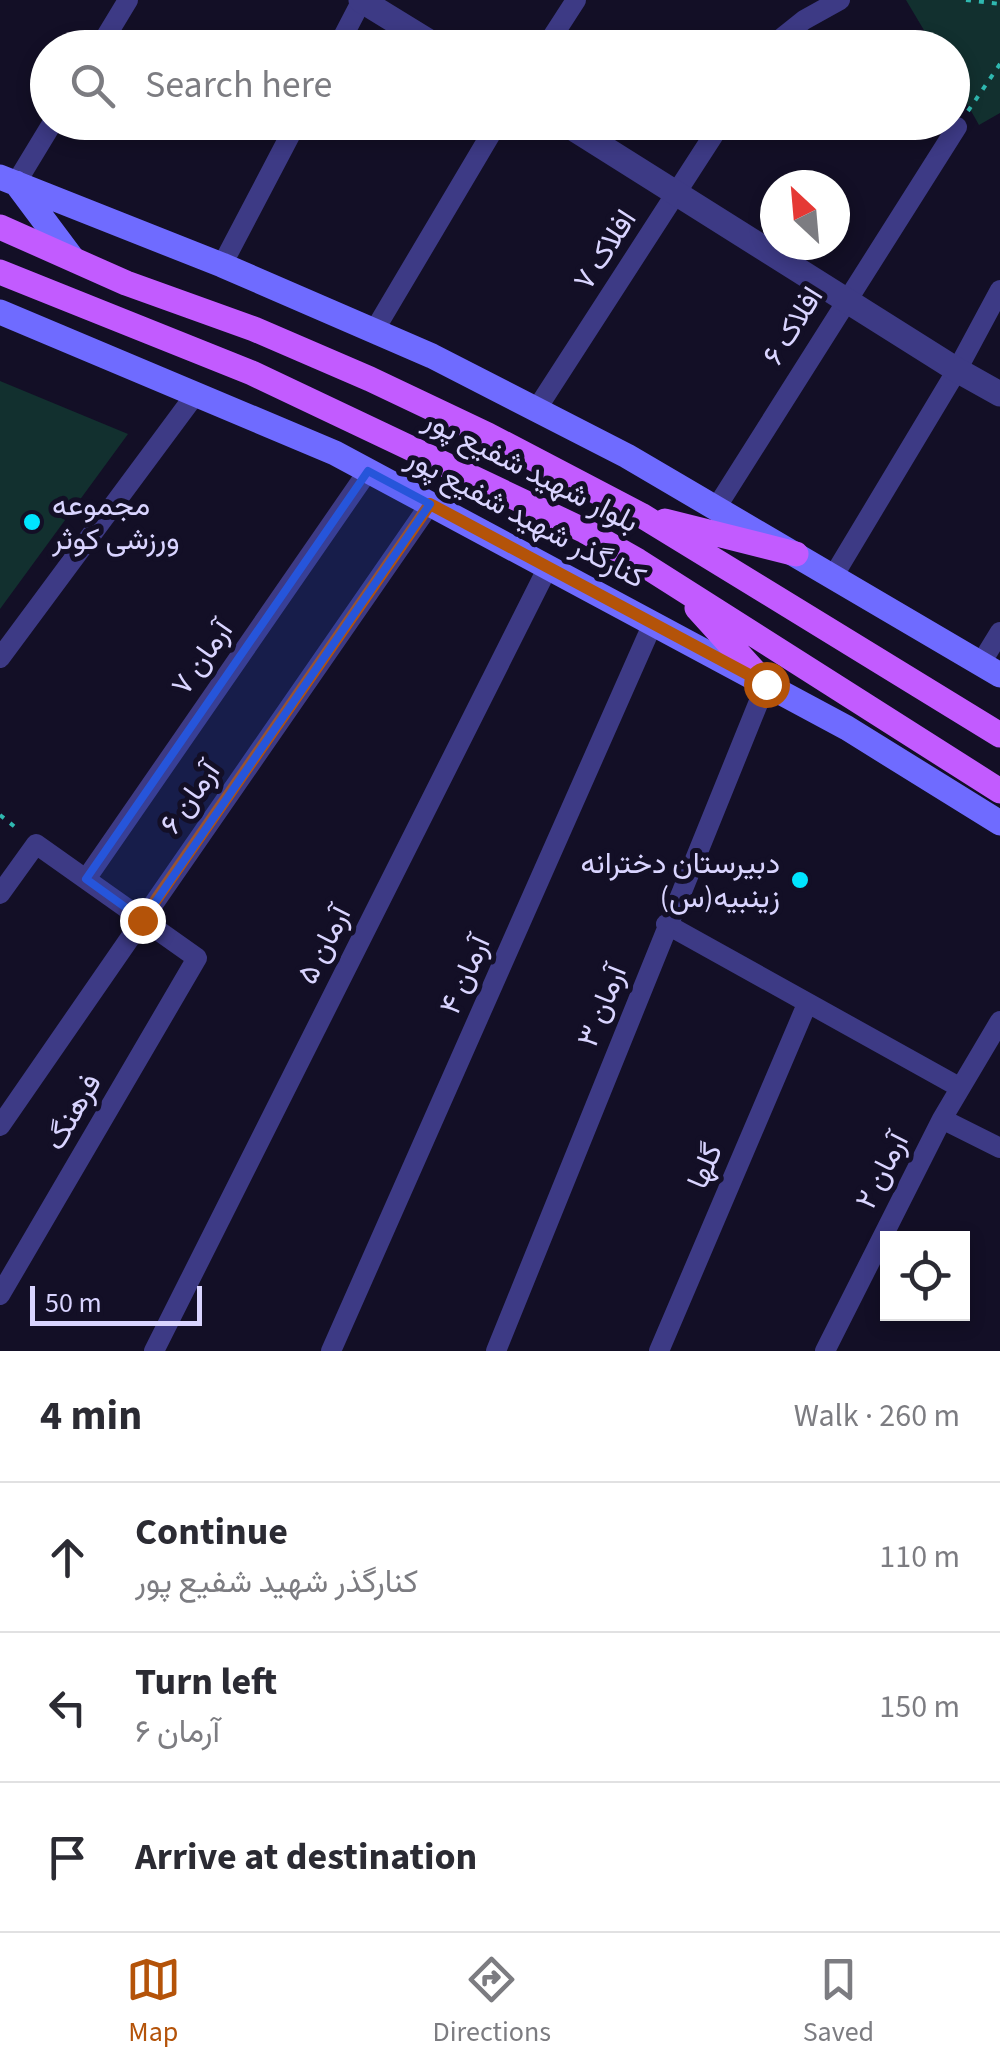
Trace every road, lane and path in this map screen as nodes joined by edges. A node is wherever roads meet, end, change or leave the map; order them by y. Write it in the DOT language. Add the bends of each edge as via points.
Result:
graph roads {
  1 [pos="128,0"];
  2 [pos="362,0"];
  3 [pos="576,0"];
  4 [pos="792,0"];
  5 [pos="840,0"];
  6 [pos="966,0"];
  7 [pos="1000,4"];
  8 [pos="804,20"];
  9 [pos="110,30"];
  10 [pos="346,30"];
  11 [pos="411,30"];
  12 [pos="557,30"];
  13 [pos="792,30"];
  14 [pos="1000,64"];
  15 [pos="970,108"];
  16 [pos="39,140"];
  17 [pos="288,140"];
  18 [pos="487,140"];
  19 [pos="592,140"];
  20 [pos="711,140"];
  21 [pos="949,140"];
  22 [pos="8,180"];
  23 [pos="678,194"];
  24 [pos="0,227"];
  25 [pos="72,258"];
  26 [pos="222,266"];
  27 [pos="0,272"];
  28 [pos="1000,290"];
  29 [pos="845,300"];
  30 [pos="202,310"];
  31 [pos="0,312"];
  32 [pos="232,321"];
  33 [pos="374,331"];
  34 [pos="186,345"];
  35 [pos="217,358"];
  36 [pos="957,370"];
  37 [pos="1000,394"];
  38 [pos="195,395"];
  39 [pos="536,410"];
  40 [pos="368,470"];
  41 [pos="430,504"];
  42 [pos="716,508"];
  43 [pos="641,515"];
  44 [pos="796,554"];
  45 [pos="548,566"];
  46 [pos="834,575"];
  47 [pos="677,586"];
  48 [pos="654,623"];
  49 [pos="1000,632"];
  50 [pos="0,658"];
  51 [pos="990,669"];
  52 [pos="766,684"];
  53 [pos="1000,735"];
  54 [pos="1000,791"];
  55 [pos="1000,823"];
  56 [pos="86,879"];
  57 [pos="0,894"];
  58 [pos="142,920"];
  59 [pos="666,924"];
  60 [pos="807,1004"];
  61 [pos="1000,1021"];
  62 [pos="959,1087"];
  63 [pos="942,1120"];
  64 [pos="0,1126"];
  65 [pos="1000,1148"];
  66 [pos="0,1296"];
  67 [pos="154,1351"];
  68 [pos="331,1351"];
  69 [pos="496,1351"];
  70 [pos="659,1351"];
  71 [pos="824,1351"];
  1 -- 9 [label="street"];
  2 -- 10 [label="street"];
  2 -- 11 [label="street"];
  3 -- 12 [label="street"];
  4 -- 8 [label="street"];
  5 -- 8 [label="street"];
  6 -- 7 [label="path"];
  8 -- 13 [label="street"];
  14 -- 15 [label="path"];
  16 -- 22 [label="street"];
  17 -- 26 [label="street"];
  18 -- 33 [label="street"];
  19 -- 23 [label="street"];
  20 -- 23 [label="street, افلاک ۷"];
  21 -- 29 [label="street, افلاک ۶"];
  22 -- 25 [label="main road"];
  22 -- 26 [label="main road"];
  23 -- 29 [label="street"];
  23 -- 39 [label="street, افلاک ۷"];
  24 -- 25 [label="main road, بلوار شهید شفیع پور"];
  25 -- 30 [label="main road, بلوار شهید شفیع پور"];
  26 -- 33 [label="main road"];
  27 -- 34 [label="main road, بلوار شهید شفیع پور"];
  28 -- 36 [label="street"];
  29 -- 36 [label="street"];
  29 -- 42 [label="street, افلاک ۶"];
  30 -- 32 [label="main road, بلوار شهید شفیع پور"];
  30 -- 34 [label="main road" via="208,313 207,329"];
  31 -- 38 [label="main road, کنارگذر شهید شفیع پور"];
  32 -- 35 [label="main road" via="214,337"];
  32 -- 43 [label="main road, بلوار شهید شفیع پور" via="370,378"];
  33 -- 39 [label="main road"];
  34 -- 35 [label="main road, بلوار شهید شفیع پور"];
  35 -- 47 [label="main road, بلوار شهید شفیع پور" via="568,522"];
  36 -- 37 [label="street"];
  36 -- 46 [label="street"];
  38 -- 40 [label="main road, کنارگذر شهید شفیع پور"];
  38 -- 50 [label="street"];
  39 -- 42 [label="main road"];
  40 -- 41 [label="main road, کنارگذر شهید شفیع پور"];
  40 -- 56 [label="street, آرمان ۷"];
  41 -- 45 [label="main road, کنارگذر شهید شفیع پور"];
  41 -- 58 [label="street, آرمان ۶"];
  42 -- 44 [label="main road"];
  43 -- 44 [label="main road"];
  43 -- 53 [label="main road, بلوار شهید شفیع پور"];
  44 -- 46 [label="main road"];
  45 -- 48 [label="main road, کنارگذر شهید شفیع پور"];
  45 -- 67 [label="street, آرمان ۵"];
  46 -- 51 [label="main road"];
  47 -- 52 [label="main road"];
  47 -- 54 [label="main road, بلوار شهید شفیع پور"];
  48 -- 52 [label="main road, کنارگذر شهید شفیع پور"];
  48 -- 68 [label="street, آرمان ۴"];
  49 -- 51 [label="street"];
  52 -- 55 [label="main road, کنارگذر شهید شفیع پور"];
  52 -- 59 [label="street, آرمان ۳"];
  56 -- 57 [label="street" via="36,844"];
  56 -- 58 [label="street"];
  58 -- 64 [label="street, آرمان ۶"];
  58 -- 66 [label="street, فرهنگ" via="197,958"];
  59 -- 60 [label="street"];
  59 -- 69 [label="street, آرمان ۳"];
  60 -- 62 [label="street"];
  60 -- 70 [label="street, گلها"];
  61 -- 62 [label="street, آرمان ۲"];
  62 -- 63 [label="street, آرمان ۲"];
  63 -- 65 [label="street"];
  63 -- 71 [label="street, آرمان ۲"];
}
